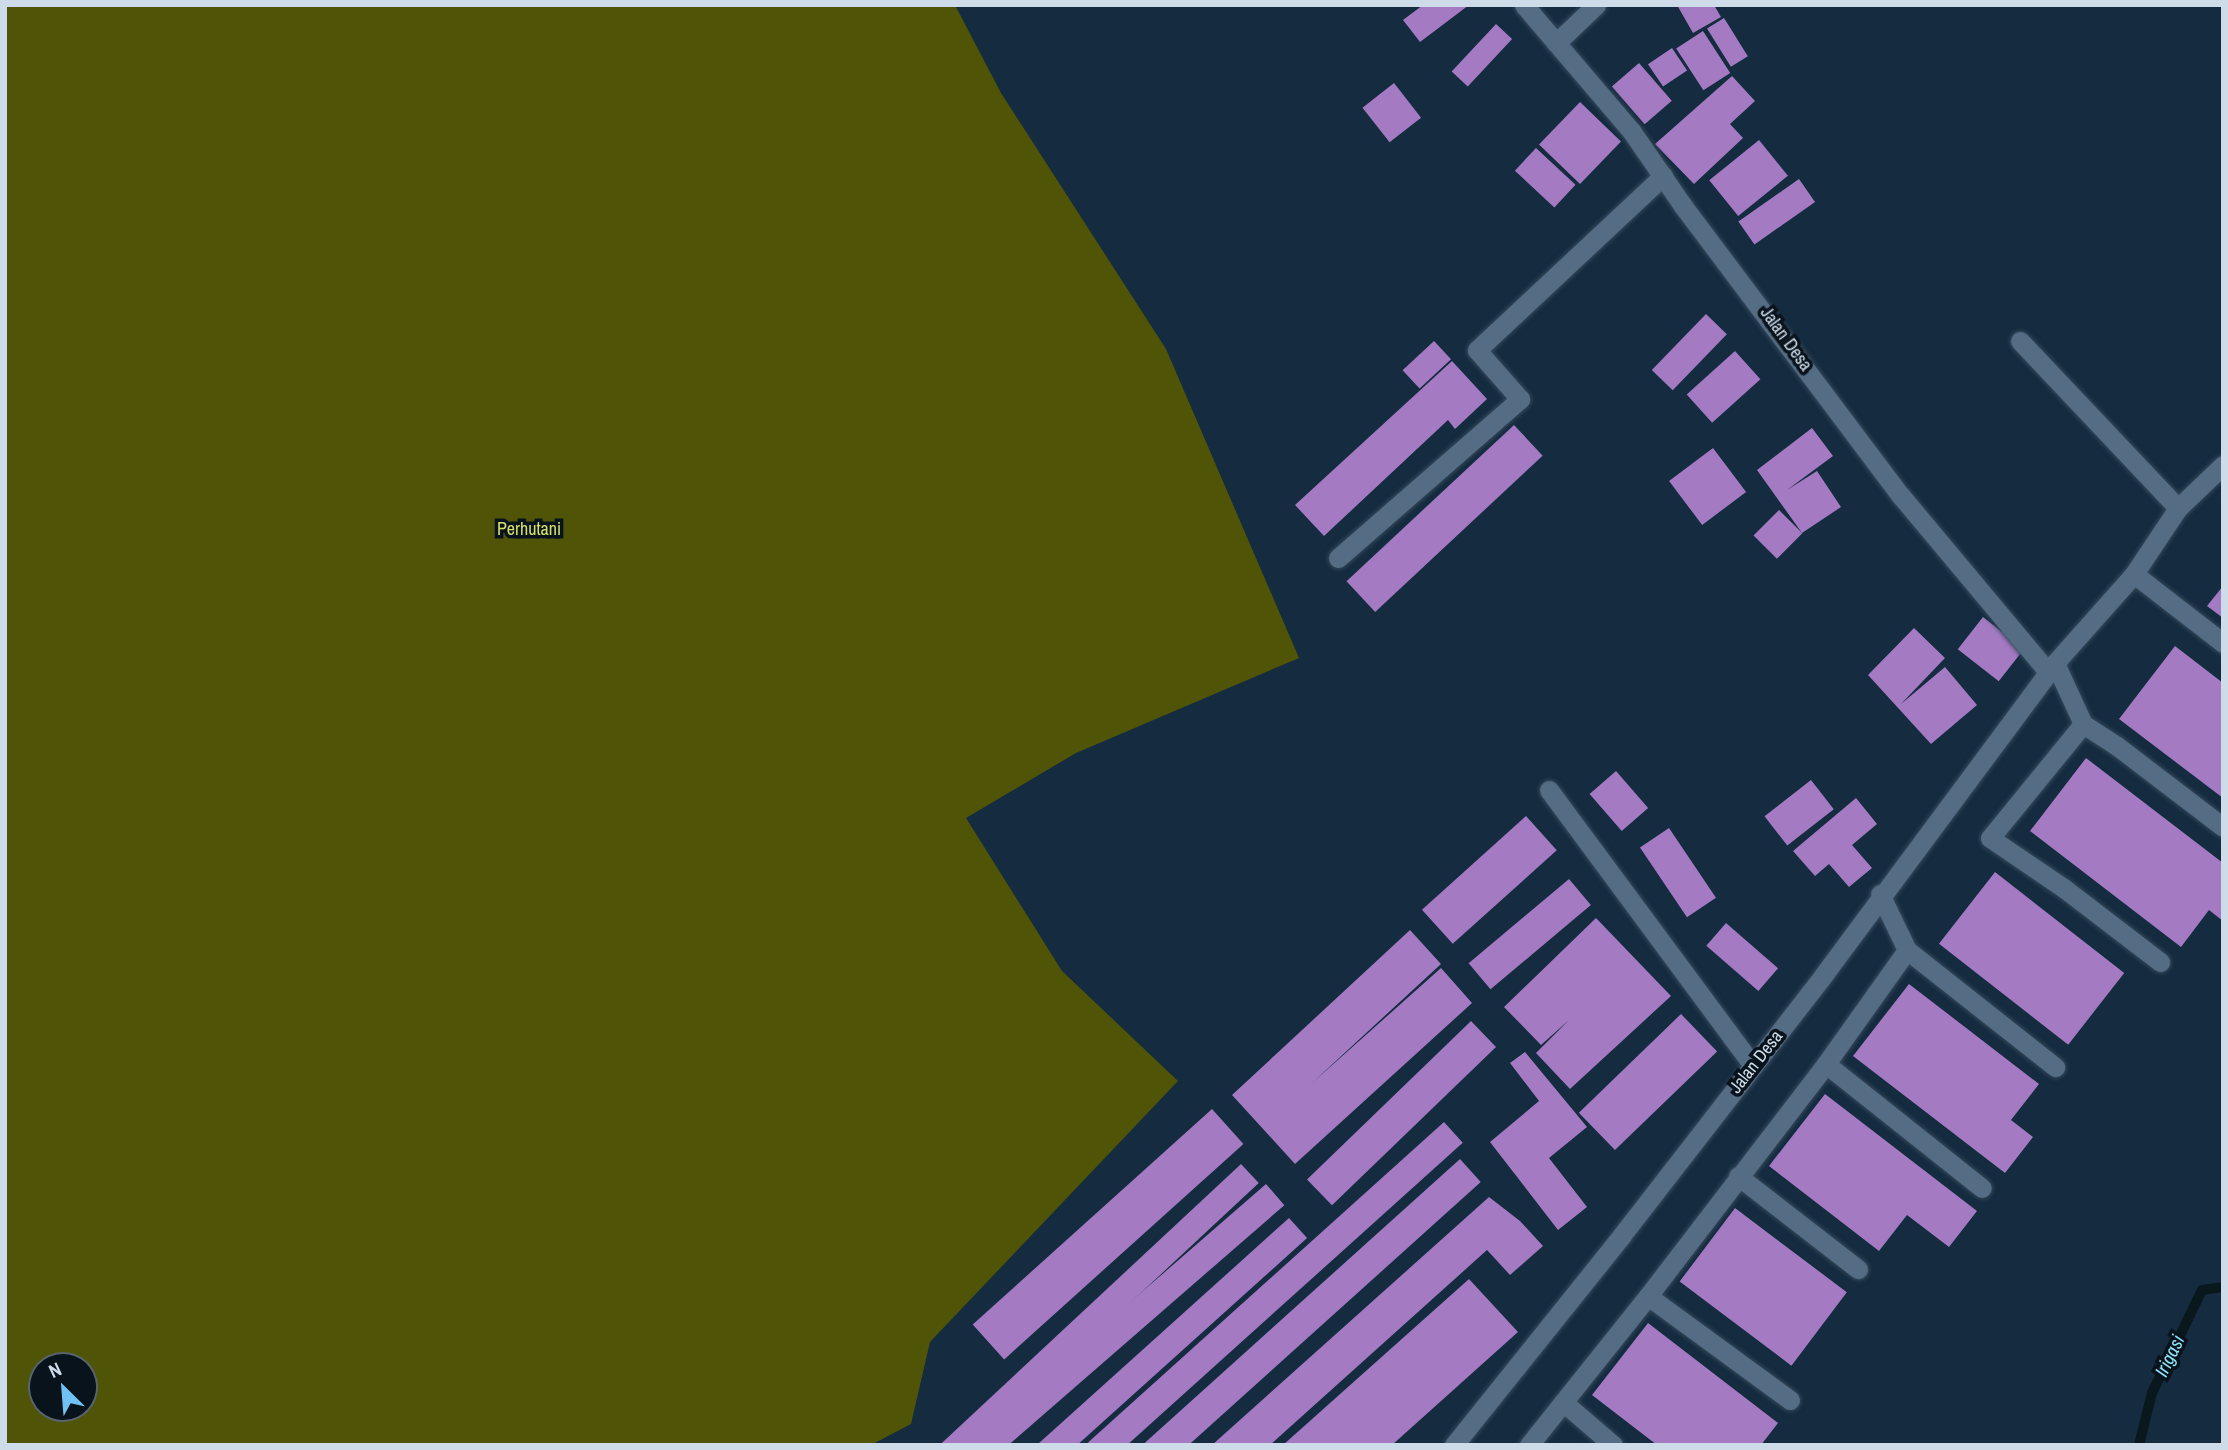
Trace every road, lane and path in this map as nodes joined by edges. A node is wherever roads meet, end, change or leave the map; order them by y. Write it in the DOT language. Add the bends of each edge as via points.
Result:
graph roads {
  1 [pos="1524,5"];
  2 [pos="1596,5"];
  3 [pos="1556,43"];
  4 [pos="1663,176"];
  5 [pos="2020,341"];
  6 [pos="2223,465"];
  7 [pos="2178,508"];
  8 [pos="1338,558"];
  9 [pos="2134,574"];
  10 [pos="2223,643"];
  11 [pos="2052,668"];
  12 [pos="2083,724"];
  13 [pos="1549,790"];
  14 [pos="2223,827"];
  15 [pos="1880,894"];
  16 [pos="1908,950"];
  17 [pos="2160,962"];
  18 [pos="1826,1064"];
  19 [pos="1753,1066"];
  20 [pos="2055,1067"];
  21 [pos="1738,1176"];
  22 [pos="1982,1188"];
  23 [pos="1858,1269"];
  24 [pos="1648,1296"];
  25 [pos="1790,1400"];
  26 [pos="1563,1402"];
  27 [pos="1454,1445"];
  28 [pos="1529,1445"];
  29 [pos="1614,1445"];
  1 -- 3 [label="street, Jalan Desa"];
  2 -- 3 [label="street"];
  3 -- 4 [label="street, Jalan Desa"];
  4 -- 8 [label="street" via="1477,350 1520,399"];
  4 -- 11 [label="street, Jalan Desa" via="1901,496"];
  5 -- 7 [label="street"];
  6 -- 7 [label="street, Jalan Desa"];
  7 -- 9 [label="street, Jalan Desa"];
  9 -- 10 [label="street"];
  9 -- 11 [label="street, Jalan Desa"];
  11 -- 12 [label="street"];
  11 -- 15 [label="street, Jalan Desa"];
  12 -- 14 [label="street"];
  12 -- 17 [label="street" via="1990,838"];
  13 -- 19 [label="street"];
  15 -- 16 [label="street"];
  15 -- 19 [label="street, Jalan Desa"];
  16 -- 18 [label="street"];
  16 -- 20 [label="street"];
  18 -- 21 [label="street"];
  18 -- 22 [label="street"];
  19 -- 27 [label="street, Jalan Desa"];
  21 -- 23 [label="street"];
  21 -- 24 [label="street"];
  24 -- 25 [label="street"];
  24 -- 26 [label="street"];
  26 -- 28 [label="street"];
  26 -- 29 [label="street"];
}
